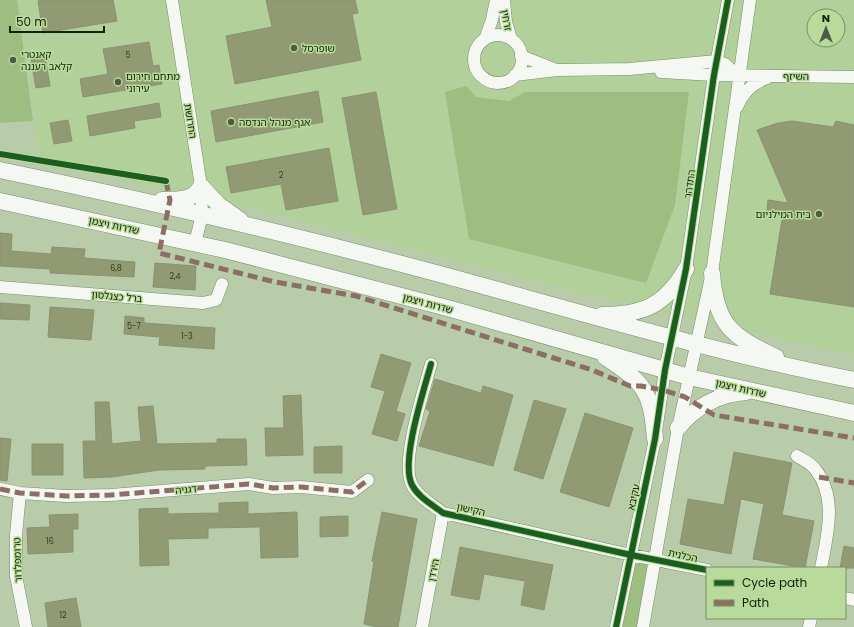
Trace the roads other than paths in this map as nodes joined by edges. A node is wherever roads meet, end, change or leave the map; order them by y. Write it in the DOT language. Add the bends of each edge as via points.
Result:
graph roads {
  1 [pos="172,0"];
  2 [pos="496,0"];
  3 [pos="504,0"];
  4 [pos="728,0"];
  5 [pos="750,0"];
  6 [pos="485,39"];
  7 [pos="511,39"];
  8 [pos="521,56"];
  9 [pos="717,62"];
  10 [pos="629,69"];
  11 [pos="557,70"];
  12 [pos="515,75"];
  13 [pos="714,75"];
  14 [pos="738,76"];
  15 [pos="773,76"];
  16 [pos="854,77"];
  17 [pos="732,121"];
  18 [pos="0,170"];
  19 [pos="201,186"];
  20 [pos="137,198"];
  21 [pos="0,201"];
  22 [pos="202,215"];
  23 [pos="259,227"];
  24 [pos="195,243"];
  25 [pos="686,269"];
  26 [pos="712,273"];
  27 [pos="222,284"];
  28 [pos="0,287"];
  29 [pos="587,315"];
  30 [pos="673,339"];
  31 [pos="696,345"];
  32 [pos="590,348"];
  33 [pos="430,364"];
  34 [pos="666,370"];
  35 [pos="813,372"];
  36 [pos="689,377"];
  37 [pos="854,380"];
  38 [pos="756,391"];
  39 [pos="854,413"];
  40 [pos="678,428"];
  41 [pos="655,439"];
  42 [pos="797,456"];
  43 [pos="368,480"];
  44 [pos="0,489"];
  45 [pos="20,493"];
  46 [pos="443,513"];
  47 [pos="631,555"];
  48 [pos="656,559"];
  49 [pos="821,567"];
  50 [pos="706,570"];
  51 [pos="26,627"];
  52 [pos="422,627"];
  53 [pos="616,627"];
  54 [pos="643,627"];
  1 -- 19 [label="street, החרושת"];
  2 -- 6 [label="street, זרחין"];
  3 -- 7 [label="street, זרחין"];
  4 -- 9 [label="street, התדהר"];
  5 -- 14 [label="street"];
  6 -- 7 [label="street" via="496,35"];
  6 -- 12 [label="street" via="474,55 476,69 481,76 502,82"];
  7 -- 8 [label="street" via="517,45"];
  8 -- 11 [label="street, השיזף"];
  8 -- 12 [label="street" via="520,68"];
  9 -- 10 [label="street, השיזף"];
  9 -- 13 [label="street, התדהר"];
  9 -- 14 [label="street" via="725,64"];
  10 -- 11 [label="street, השיזף"];
  10 -- 13 [label="street, השיזף"];
  11 -- 12 [label="street, השיזף"];
  13 -- 14 [label="street, השיזף"];
  13 -- 25 [label="street, התדהר"];
  14 -- 15 [label="street, השיזף"];
  14 -- 17 [label="street"];
  15 -- 16 [label="street, השיזף"];
  15 -- 17 [label="street" via="751,85 738,104"];
  17 -- 26 [label="street"];
  18 -- 20 [label="main road"];
  19 -- 20 [label="main road" via="196,194 181,199 154,201"];
  19 -- 22 [label="street, החרושת"];
  19 -- 23 [label="main road" via="228,212"];
  20 -- 22 [label="main road"];
  21 -- 24 [label="main road, שדרות ויצמן"];
  22 -- 23 [label="main road"];
  22 -- 24 [label="street, החרושת"];
  23 -- 29 [label="main road"];
  24 -- 32 [label="main road, שדרות ויצמן"];
  25 -- 29 [label="main road" via="671,292 653,306 627,314"];
  25 -- 30 [label="street, התדהר"];
  26 -- 31 [label="street"];
  26 -- 35 [label="main road" via="717,305 724,321 736,335 751,345"];
  27 -- 28 [label="street, ברל כצנלסון" via="216,300 202,303"];
  29 -- 30 [label="main road"];
  30 -- 31 [label="main road"];
  30 -- 34 [label="street, התדהר"];
  31 -- 35 [label="main road"];
  31 -- 36 [label="street"];
  32 -- 34 [label="main road, שדרות ויצמן"];
  32 -- 41 [label="main road" via="627,372 645,391 652,408"];
  33 -- 46 [label="street, הקישון" via="411,441 409,465 411,484 421,496"];
  34 -- 36 [label="main road, שדרות ויצמן"];
  34 -- 41 [label="street, עקיבא"];
  35 -- 37 [label="main road"];
  36 -- 38 [label="main road, שדרות ויצמן"];
  36 -- 40 [label="street"];
  38 -- 39 [label="main road, שדרות ויצמן"];
  38 -- 40 [label="main road" via="739,393 708,403 696,410"];
  40 -- 48 [label="street"];
  41 -- 47 [label="street, עקיבא"];
  42 -- 49 [label="street" via="815,468 827,491 830,512"];
  43 -- 45 [label="street, דגניה" via="352,492 301,487 273,488 249,484 111,495"];
  44 -- 45 [label="street, דגניה"];
  45 -- 51 [label="street, טרומפלדור" via="16,576"];
  46 -- 47 [label="street, הקישון"];
  46 -- 52 [label="street, הירדן"];
  47 -- 48 [label="street, הקישון"];
  47 -- 53 [label="street, עקיבא"];
  48 -- 50 [label="street, הכלנית"];
  48 -- 54 [label="street"];
}
